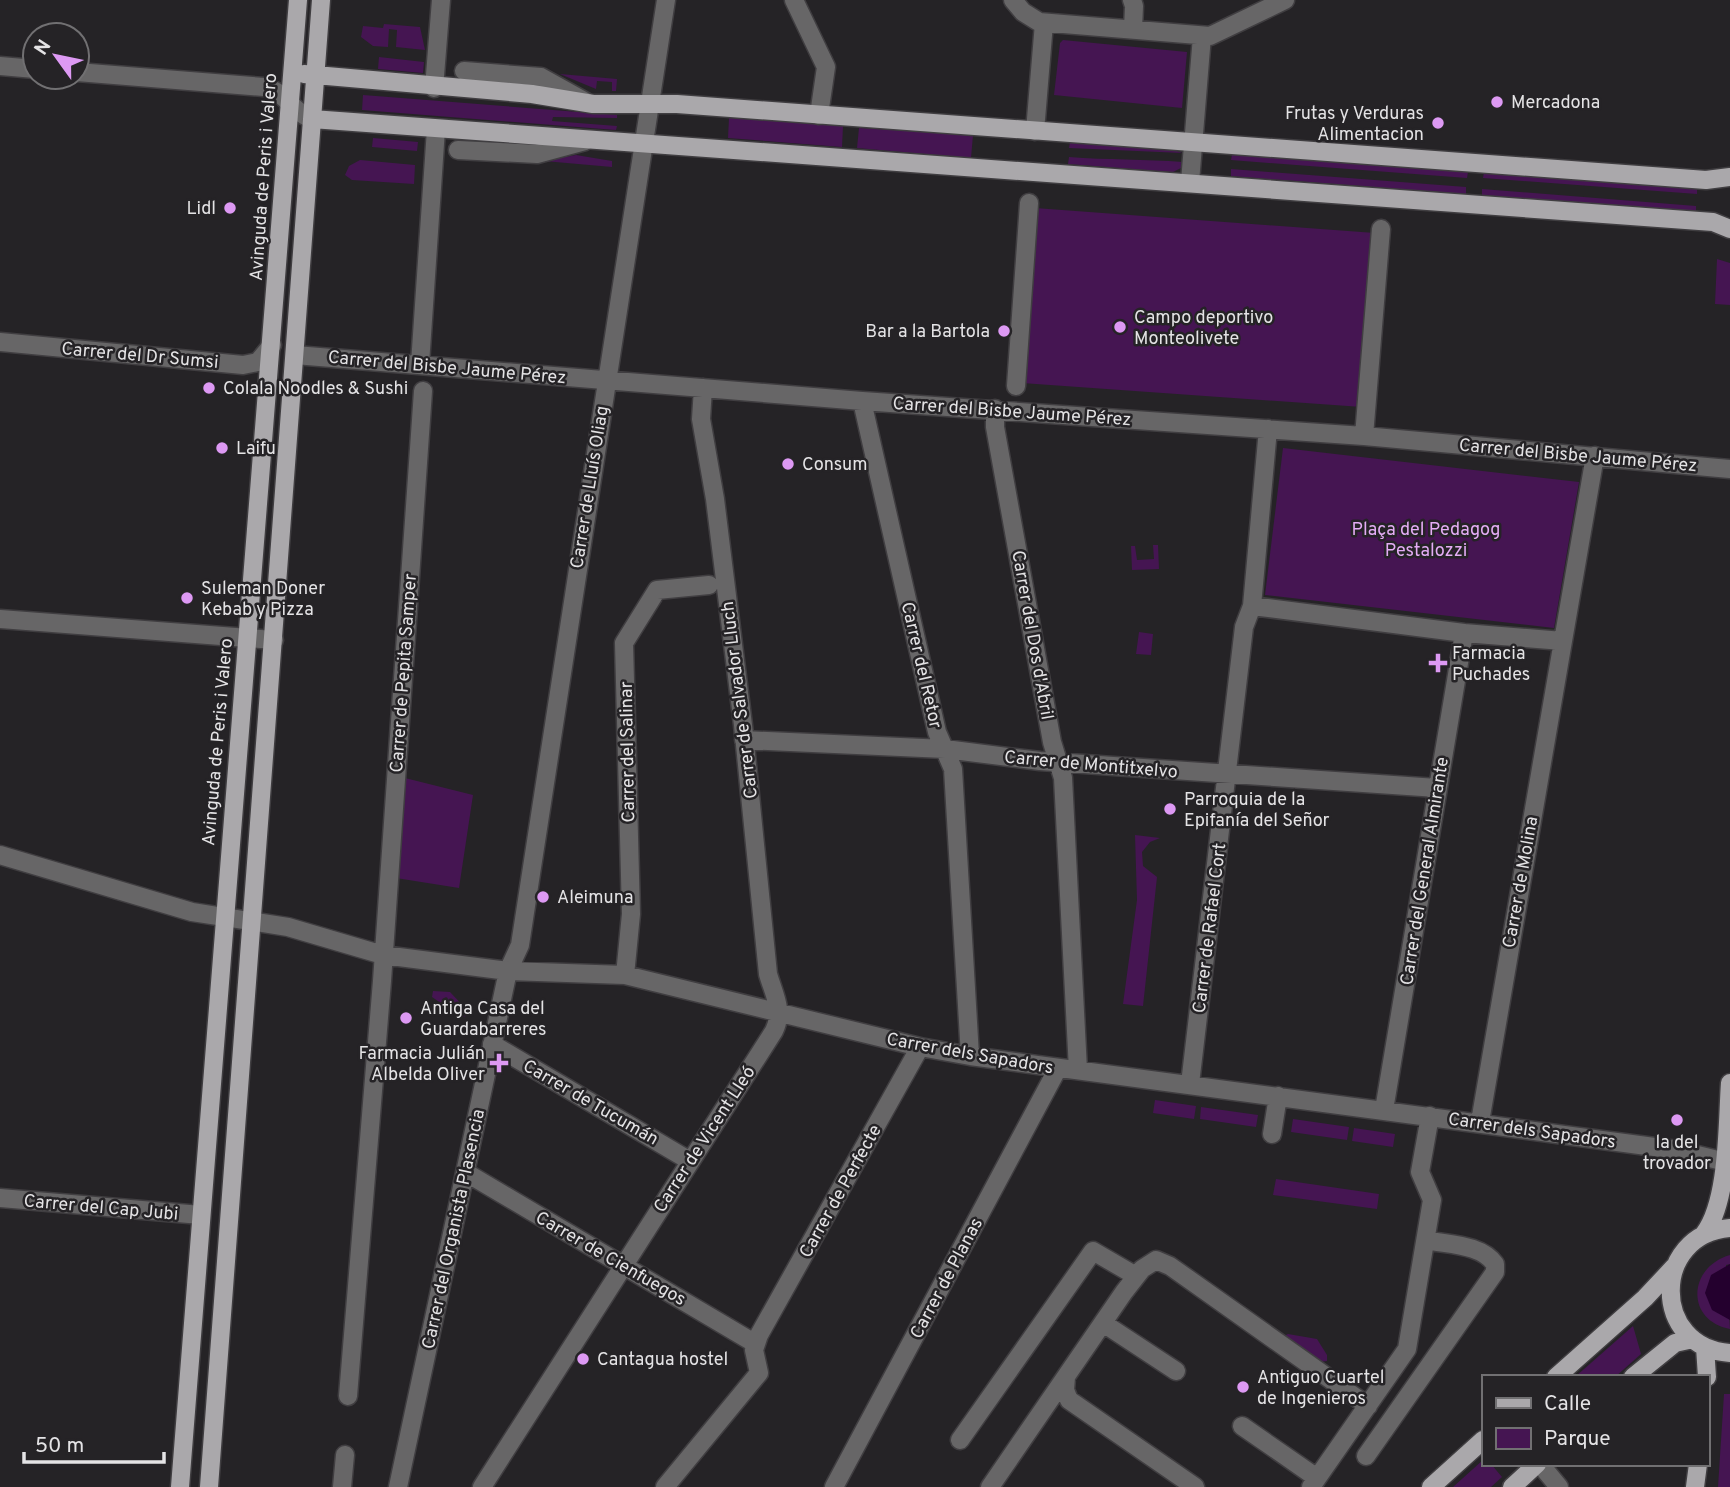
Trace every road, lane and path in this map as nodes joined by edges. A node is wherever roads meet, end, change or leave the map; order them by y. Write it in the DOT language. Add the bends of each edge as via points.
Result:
graph roads {
  1 [pos="298,0"];
  2 [pos="321,0"];
  3 [pos="441,0"];
  4 [pos="666,0"];
  5 [pos="794,0"];
  6 [pos="1013,0"];
  7 [pos="1132,0"];
  8 [pos="1285,0"];
  9 [pos="1051,23"];
  10 [pos="1133,29"];
  11 [pos="1202,36"];
  12 [pos="0,66"];
  13 [pos="21,68"];
  14 [pos="464,71"];
  15 [pos="91,73"];
  16 [pos="316,73"];
  17 [pos="292,74"];
  18 [pos="434,88"];
  19 [pos="289,103"];
  20 [pos="593,104"];
  21 [pos="649,105"];
  22 [pos="819,115"];
  23 [pos="312,119"];
  24 [pos="436,129"];
  25 [pos="1035,131"];
  26 [pos="591,140"];
  27 [pos="645,142"];
  28 [pos="1195,142"];
  29 [pos="458,150"];
  30 [pos="1730,177"];
  31 [pos="1190,182"];
  32 [pos="1029,202"];
  33 [pos="1381,229"];
  34 [pos="1730,229"];
  35 [pos="0,342"];
  36 [pos="272,345"];
  37 [pos="295,355"];
  38 [pos="420,364"];
  39 [pos="605,380"];
  40 [pos="1016,386"];
  41 [pos="704,388"];
  42 [pos="423,391"];
  43 [pos="862,401"];
  44 [pos="995,409"];
  45 [pos="1268,429"];
  46 [pos="1364,436"];
  47 [pos="1595,456"];
  48 [pos="1730,469"];
  49 [pos="709,585"];
  50 [pos="1252,606"];
  51 [pos="0,619"];
  52 [pos="1464,633"];
  53 [pos="246,638"];
  54 [pos="274,640"];
  55 [pos="1563,641"];
  56 [pos="744,740"];
  57 [pos="945,749"];
  58 [pos="1058,762"];
  59 [pos="1227,774"];
  60 [pos="1437,788"];
  61 [pos="0,855"];
  62 [pos="224,916"];
  63 [pos="250,923"];
  64 [pos="383,955"];
  65 [pos="508,971"];
  66 [pos="625,975"];
  67 [pos="779,1011"];
  68 [pos="492,1044"];
  69 [pos="920,1047"];
  70 [pos="970,1056"];
  71 [pos="1058,1069"];
  72 [pos="1078,1070"];
  73 [pos="1730,1083"];
  74 [pos="1190,1084"];
  75 [pos="1278,1096"];
  76 [pos="1384,1110"];
  77 [pos="1430,1116"];
  78 [pos="1480,1122"];
  79 [pos="1272,1134"];
  80 [pos="690,1161"];
  81 [pos="1727,1162"];
  82 [pos="465,1172"];
  83 [pos="0,1198"];
  84 [pos="201,1215"];
  85 [pos="1730,1227"];
  86 [pos="1704,1234"];
  87 [pos="1426,1241"];
  88 [pos="624,1265"];
  89 [pos="1674,1267"];
  90 [pos="1136,1276"];
  91 [pos="1103,1323"];
  92 [pos="757,1340"];
  93 [pos="1699,1343"];
  94 [pos="1730,1353"];
  95 [pos="1176,1371"];
  96 [pos="1558,1375"];
  97 [pos="1635,1375"];
  98 [pos="1707,1375"];
  99 [pos="1066,1377"];
  100 [pos="348,1396"];
  101 [pos="1368,1406"];
  102 [pos="1242,1426"];
  103 [pos="960,1440"];
  104 [pos="1482,1441"];
  105 [pos="345,1455"];
  106 [pos="1366,1456"];
  107 [pos="1536,1466"];
  108 [pos="1540,1466"];
  109 [pos="1699,1466"];
  110 [pos="1700,1466"];
  111 [pos="1314,1483"];
  112 [pos="990,1486"];
  113 [pos="180,1487"];
  114 [pos="209,1487"];
  115 [pos="342,1487"];
  116 [pos="398,1487"];
  117 [pos="482,1487"];
  118 [pos="665,1487"];
  119 [pos="834,1487"];
  120 [pos="1195,1487"];
  121 [pos="1431,1487"];
  122 [pos="1512,1487"];
  123 [pos="1559,1487"];
  124 [pos="1695,1487"];
  125 [pos="1705,1487"];
  1 -- 17 [label="main road, Avinguda de Peris i Valero"];
  2 -- 16 [label="main road"];
  3 -- 18 [label="street"];
  4 -- 21 [label="street, Carrer de Lluís Oliag"];
  5 -- 22 [label="street" via="826,67"];
  6 -- 9 [label="street" via="1030,18"];
  7 -- 10 [label="street"];
  8 -- 11 [label="street" via="1218,35"];
  9 -- 10 [label="street"];
  9 -- 25 [label="street"];
  10 -- 11 [label="street"];
  11 -- 28 [label="street"];
  12 -- 13 [label="street"];
  14 -- 20 [label="street" via="541,78"];
  15 -- 19 [label="street" via="264,87 278,90"];
  16 -- 17 [label="main road"];
  16 -- 18 [label="main road"];
  16 -- 23 [label="main road"];
  17 -- 19 [label="main road, Avinguda de Peris i Valero"];
  18 -- 20 [label="main road" via="532,94"];
  19 -- 23 [label="street"];
  19 -- 36 [label="main road, Avinguda de Peris i Valero"];
  20 -- 21 [label="main road"];
  21 -- 22 [label="main road"];
  21 -- 27 [label="street, Carrer de Lluís Oliag"];
  22 -- 25 [label="main road"];
  23 -- 24 [label="main road"];
  23 -- 37 [label="main road"];
  24 -- 26 [label="main road"];
  24 -- 38 [label="street"];
  25 -- 28 [label="main road"];
  26 -- 27 [label="main road"];
  26 -- 29 [label="street" via="537,154"];
  27 -- 31 [label="main road"];
  27 -- 39 [label="street, Carrer de Lluís Oliag"];
  28 -- 30 [label="main road" via="1706,180"];
  28 -- 31 [label="street"];
  31 -- 34 [label="main road" via="1713,222"];
  32 -- 40 [label="street"];
  33 -- 46 [label="street"];
  35 -- 36 [label="street, Carrer del Dr Sumsi" via="243,365 258,362"];
  36 -- 53 [label="main road, Avinguda de Peris i Valero"];
  37 -- 38 [label="street, Carrer del Bisbe Jaume Pérez"];
  37 -- 54 [label="main road"];
  38 -- 39 [label="street, Carrer del Bisbe Jaume Pérez"];
  39 -- 41 [label="street, Carrer del Bisbe Jaume Pérez"];
  39 -- 65 [label="street, Carrer de Lluís Oliag" via="520,942"];
  41 -- 43 [label="street, Carrer del Bisbe Jaume Pérez"];
  41 -- 56 [label="street, Carrer de Salvador Lluch" via="701,419"];
  42 -- 64 [label="street, Carrer de Pepita Samper"];
  43 -- 44 [label="street, Carrer del Bisbe Jaume Pérez"];
  43 -- 57 [label="street, Carrer del Retor" via="937,732"];
  44 -- 45 [label="street, Carrer del Bisbe Jaume Pérez"];
  44 -- 58 [label="street, Carrer del Dos d'Abril"];
  45 -- 46 [label="street, Carrer del Bisbe Jaume Pérez"];
  45 -- 50 [label="street"];
  46 -- 47 [label="street, Carrer del Bisbe Jaume Pérez"];
  47 -- 48 [label="street, Carrer del Bisbe Jaume Pérez"];
  47 -- 55 [label="street"];
  49 -- 66 [label="street, Carrer del Salinar" via="657,590 624,643 631,914"];
  50 -- 52 [label="street"];
  50 -- 59 [label="street, Carrer de Rafael Cort" via="1244,627"];
  51 -- 53 [label="street"];
  52 -- 55 [label="street"];
  52 -- 60 [label="street, Carrer del General Almirante"];
  53 -- 54 [label="street"];
  53 -- 62 [label="main road, Avinguda de Peris i Valero"];
  54 -- 63 [label="main road"];
  55 -- 78 [label="street, Carrer de Molina"];
  56 -- 57 [label="street, Carrer de Montitxelvo"];
  56 -- 67 [label="street, Carrer de Salvador Lluch" via="768,974"];
  57 -- 58 [label="street, Carrer de Montitxelvo"];
  57 -- 70 [label="street, Carrer del Retor" via="953,769"];
  58 -- 59 [label="street, Carrer de Montitxelvo"];
  58 -- 72 [label="street, Carrer del Dos d'Abril" via="1063,778"];
  59 -- 60 [label="street, Carrer de Montitxelvo"];
  59 -- 74 [label="street, Carrer de Rafael Cort"];
  60 -- 76 [label="street, Carrer del General Almirante"];
  61 -- 62 [label="street, Carrer dels Sapadors" via="192,912"];
  62 -- 63 [label="street, Carrer dels Sapadors"];
  62 -- 84 [label="main road, Avinguda de Peris i Valero"];
  63 -- 64 [label="street, Carrer dels Sapadors" via="288,927"];
  63 -- 114 [label="main road"];
  64 -- 65 [label="street, Carrer dels Sapadors"];
  64 -- 100 [label="street, Carrer de Pepita Samper"];
  65 -- 66 [label="street, Carrer dels Sapadors"];
  65 -- 68 [label="street, Carrer del Organista Plasencia"];
  66 -- 67 [label="street, Carrer dels Sapadors"];
  67 -- 69 [label="street, Carrer dels Sapadors"];
  67 -- 80 [label="street, Carrer de Vicent Lleó" via="774,1031"];
  68 -- 80 [label="street, Carrer de Tucumán"];
  68 -- 82 [label="street, Carrer del Organista Plasencia"];
  69 -- 70 [label="street, Carrer dels Sapadors"];
  69 -- 92 [label="street, Carrer de Perfecte"];
  70 -- 71 [label="street, Carrer dels Sapadors"];
  71 -- 72 [label="street, Carrer dels Sapadors"];
  71 -- 119 [label="street, Carrer de Planas"];
  72 -- 74 [label="street, Carrer dels Sapadors"];
  73 -- 81 [label="main road"];
  74 -- 75 [label="street, Carrer dels Sapadors"];
  75 -- 76 [label="street, Carrer dels Sapadors"];
  75 -- 79 [label="street"];
  76 -- 77 [label="street, Carrer dels Sapadors"];
  77 -- 78 [label="street, Carrer dels Sapadors"];
  77 -- 87 [label="street" via="1420,1172 1432,1200"];
  78 -- 81 [label="street, Carrer dels Sapadors" via="1699,1153"];
  80 -- 88 [label="street, Carrer de Vicent Lleó"];
  81 -- 86 [label="main road"];
  82 -- 88 [label="street, Carrer de Cienfuegos"];
  82 -- 116 [label="street, Carrer del Organista Plasencia"];
  83 -- 84 [label="street, Carrer del Cap Jubi"];
  84 -- 113 [label="main road, Avinguda de Peris i Valero"];
  85 -- 86 [label="main road"];
  86 -- 89 [label="main road" via="1686,1248"];
  87 -- 101 [label="street" via="1407,1349"];
  87 -- 106 [label="street" via="1479,1250 1496,1264 1494,1272"];
  88 -- 92 [label="street, Carrer de Cienfuegos"];
  88 -- 117 [label="street, Carrer de Vicent Lleó"];
  89 -- 93 [label="main road" via="1672,1306 1683,1329"];
  89 -- 96 [label="main road"];
  90 -- 91 [label="street"];
  90 -- 101 [label="street" via="1156,1260 1170,1266"];
  90 -- 103 [label="street" via="1093,1251"];
  91 -- 95 [label="street"];
  91 -- 99 [label="street"];
  92 -- 118 [label="street" via="754,1357 759,1373"];
  93 -- 94 [label="main road"];
  93 -- 97 [label="main road" via="1675,1343"];
  93 -- 98 [label="main road"];
  99 -- 112 [label="street"];
  99 -- 120 [label="street" via="1069,1400"];
  101 -- 111 [label="street"];
  102 -- 111 [label="street"];
  104 -- 121 [label="main road"];
  105 -- 115 [label="street"];
  107 -- 122 [label="main road"];
  108 -- 123 [label="street"];
  109 -- 124 [label="main road"];
  110 -- 125 [label="street"];
}
